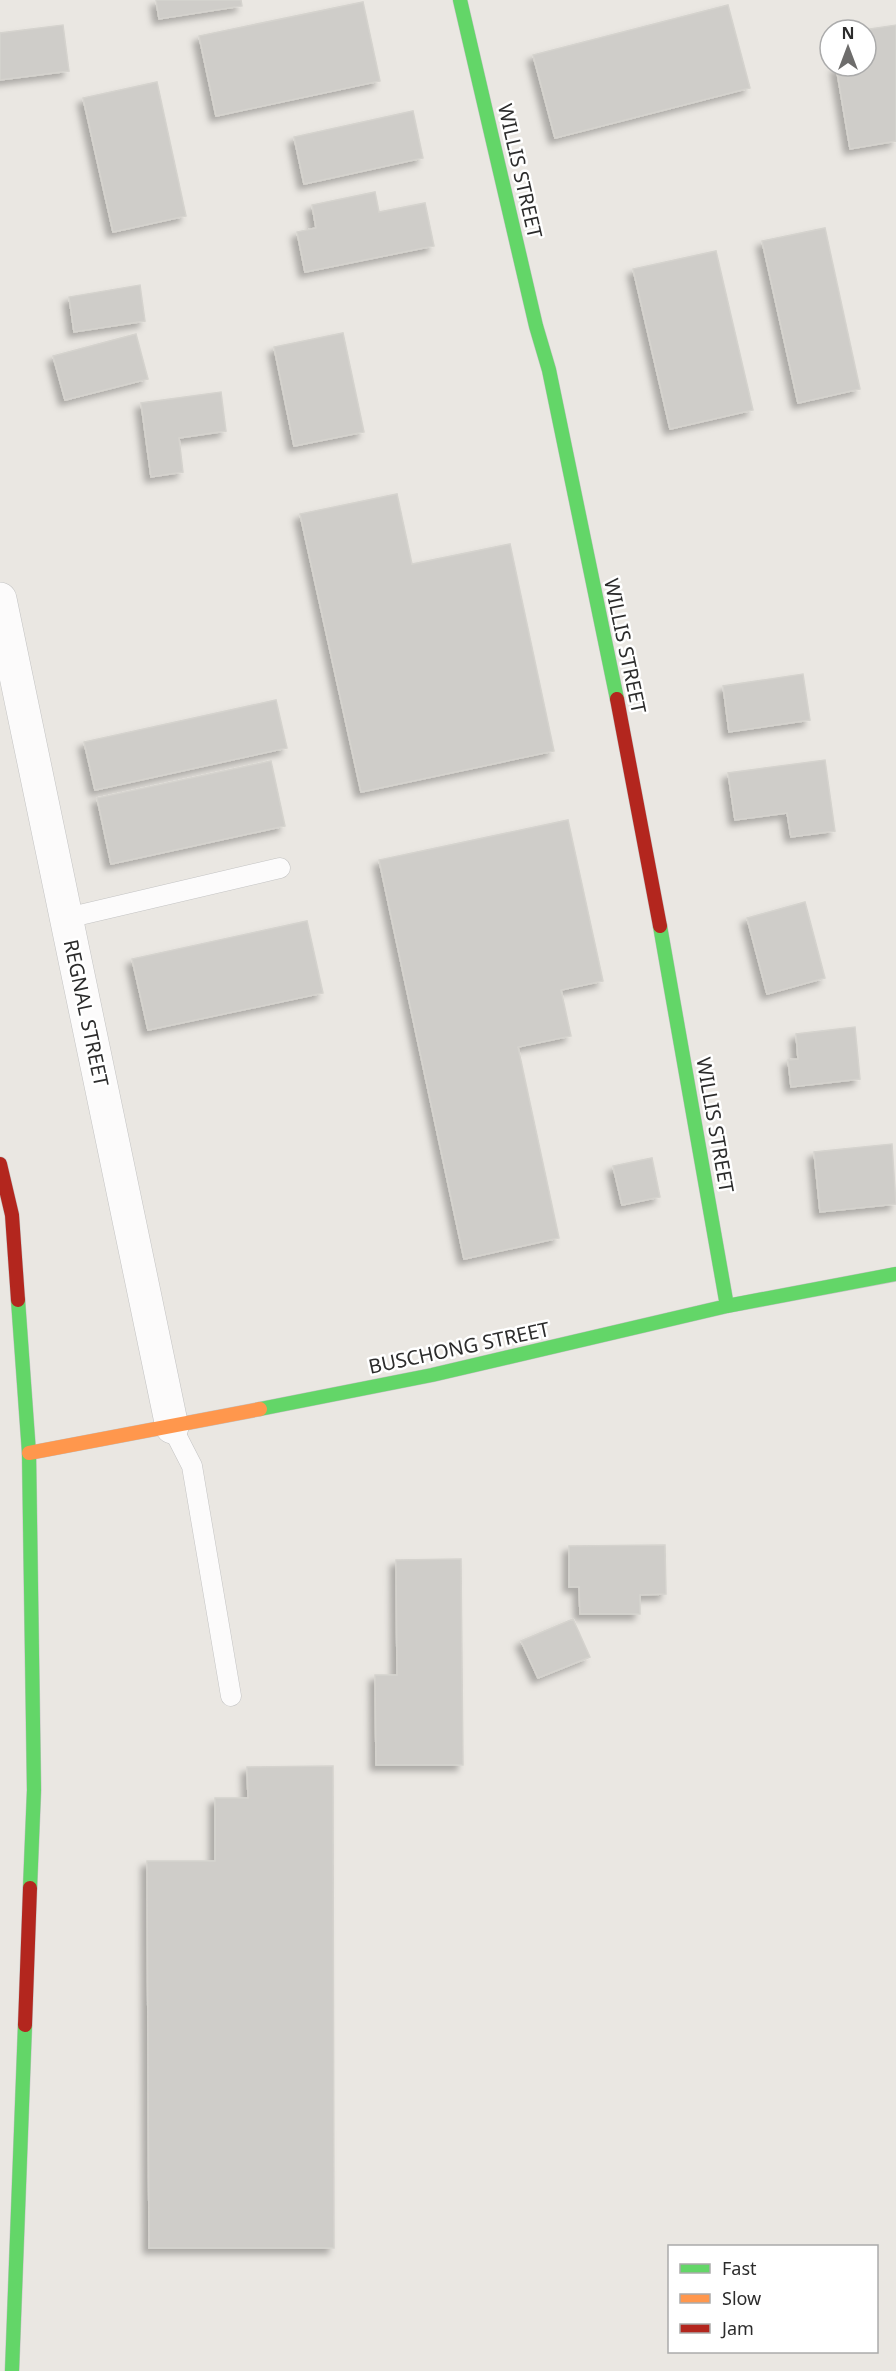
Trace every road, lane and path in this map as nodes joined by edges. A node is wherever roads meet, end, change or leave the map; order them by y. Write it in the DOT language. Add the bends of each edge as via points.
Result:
graph roads {
  1 [pos="460,0"];
  2 [pos="0,600"];
  3 [pos="280,868"];
  4 [pos="67,918"];
  5 [pos="0,1164"];
  6 [pos="896,1274"];
  7 [pos="727,1306"];
  8 [pos="171,1427"];
  9 [pos="29,1453"];
  10 [pos="231,1696"];
  11 [pos="12,2371"];
  1 -- 7 [label="street, WILLIS STREET" via="549,370 642,823"];
  2 -- 4 [label="street, REGNAL STREET"];
  3 -- 4 [label="lane"];
  4 -- 8 [label="street, REGNAL STREET"];
  5 -- 9 [label="street" via="12,1215"];
  6 -- 7 [label="street, BUSCHONG STREET"];
  7 -- 8 [label="street, BUSCHONG STREET" via="432,1375"];
  8 -- 9 [label="street, BUSCHONG STREET"];
  8 -- 10 [label="lane" via="192,1466"];
  9 -- 11 [label="street" via="34,1790"];
}
